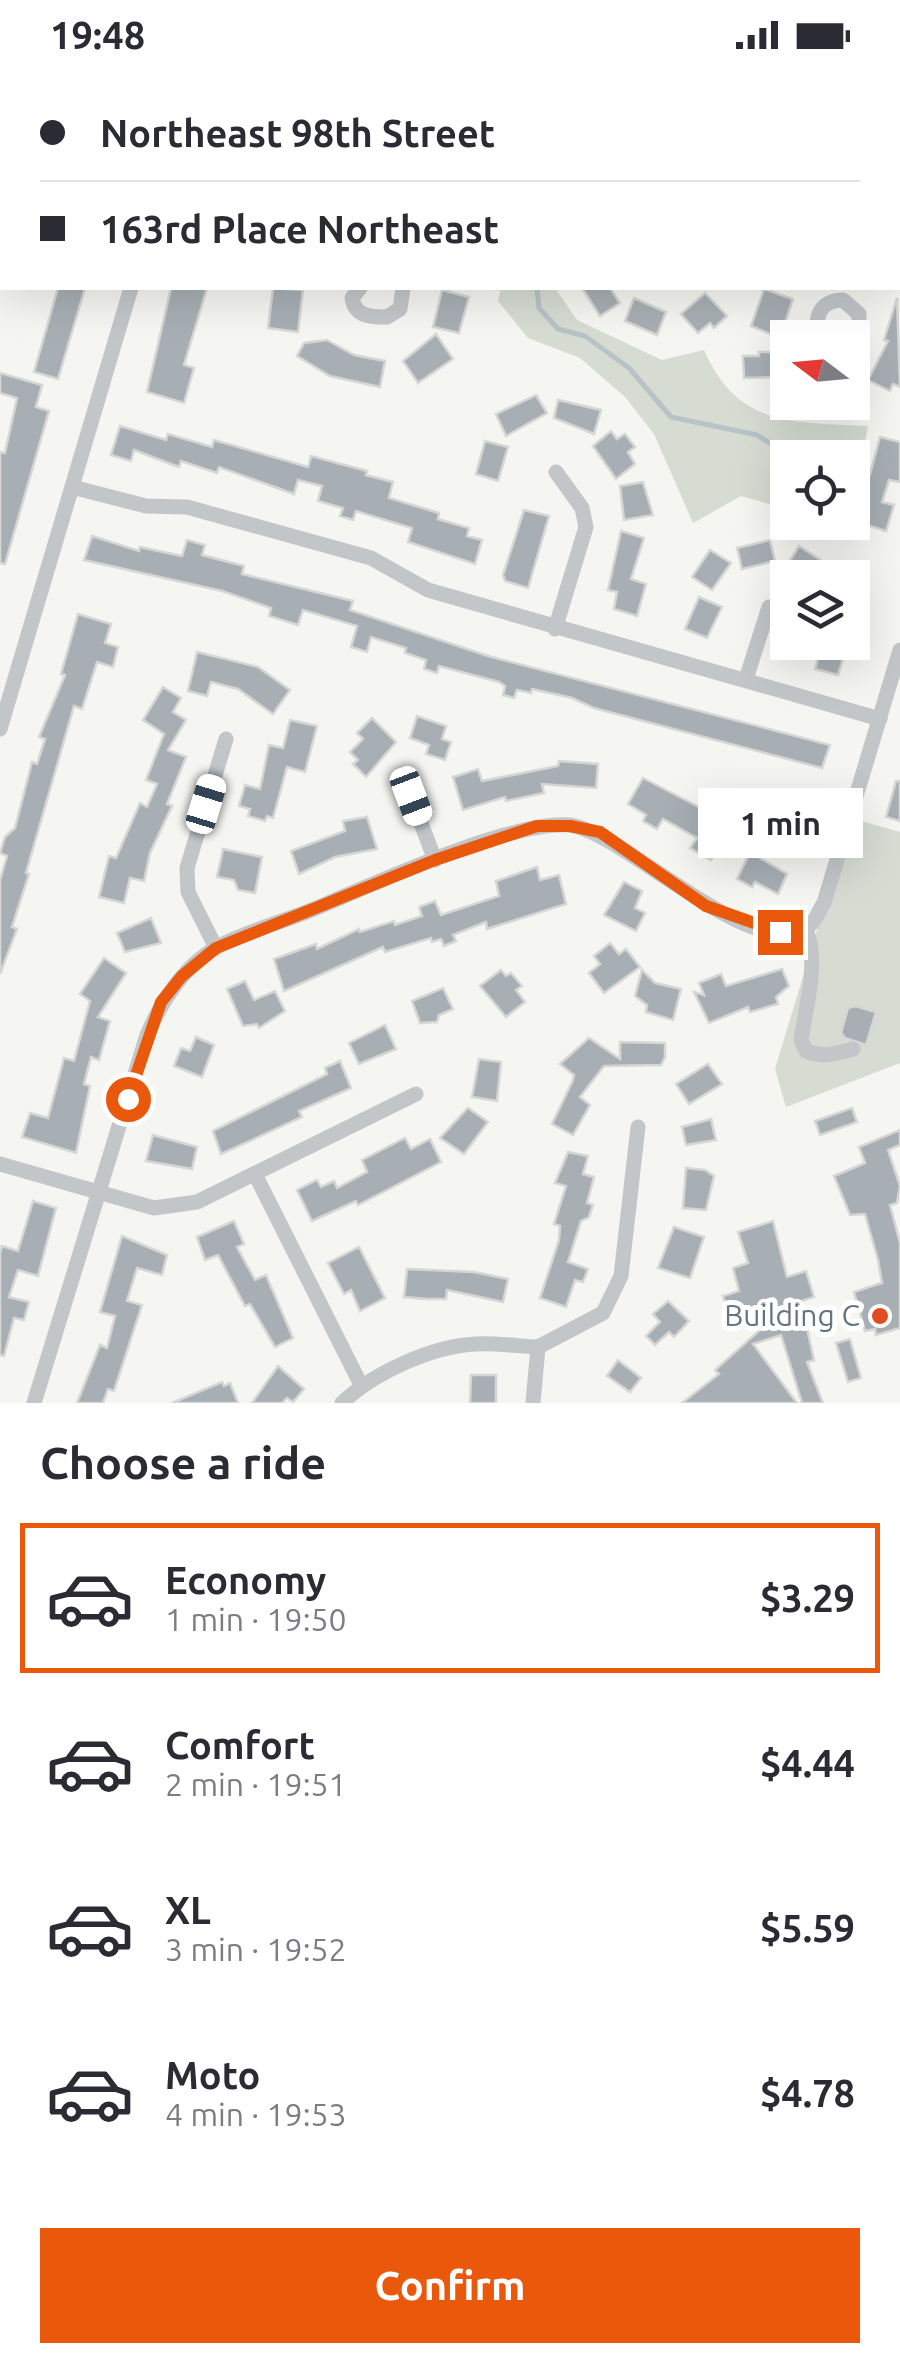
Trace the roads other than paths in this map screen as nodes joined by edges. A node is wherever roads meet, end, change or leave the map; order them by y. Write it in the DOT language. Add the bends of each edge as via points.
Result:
graph roads {
  1 [pos="130,290"];
  2 [pos="358,290"];
  3 [pos="404,290"];
  4 [pos="858,290"];
  5 [pos="850,303"];
  6 [pos="817,320"];
  7 [pos="859,320"];
  8 [pos="556,472"];
  9 [pos="72,487"];
  10 [pos="769,607"];
  11 [pos="555,628"];
  12 [pos="900,650"];
  13 [pos="746,680"];
  14 [pos="3,706"];
  15 [pos="880,720"];
  16 [pos="0,728"];
  17 [pos="226,740"];
  18 [pos="411,796"];
  19 [pos="435,860"];
  20 [pos="805,927"];
  21 [pos="216,948"];
  22 [pos="852,1049"];
  23 [pos="416,1094"];
  24 [pos="638,1127"];
  25 [pos="0,1164"];
  26 [pos="255,1174"];
  27 [pos="99,1194"];
  28 [pos="538,1347"];
  29 [pos="360,1385"];
  30 [pos="34,1403"];
  31 [pos="342,1403"];
  32 [pos="534,1403"];
  1 -- 9 [label="street"];
  2 -- 3 [label="street" via="352,298 360,314 387,317 400,310"];
  4 -- 5 [label="street"];
  5 -- 6 [label="street" via="836,300"];
  5 -- 7 [label="street"];
  8 -- 11 [label="street" via="582,508 586,528"];
  9 -- 11 [label="street" via="136,504 187,507 371,558 414,585"];
  9 -- 14 [label="street"];
  10 -- 13 [label="street"];
  11 -- 13 [label="street"];
  12 -- 15 [label="street"];
  13 -- 15 [label="street"];
  14 -- 16 [label="street"];
  15 -- 20 [label="street" via="824,902"];
  17 -- 21 [label="street" via="187,868 188,892"];
  18 -- 19 [label="street"];
  19 -- 20 [label="street" via="537,826 570,826 600,832 706,906 780,932"];
  19 -- 21 [label="street"];
  20 -- 22 [label="street" via="811,969 801,1040 814,1054"];
  21 -- 27 [label="street" via="161,1002"];
  23 -- 26 [label="street"];
  24 -- 28 [label="street" via="621,1276 603,1313"];
  25 -- 27 [label="street"];
  26 -- 27 [label="street" via="176,1208"];
  26 -- 29 [label="street"];
  27 -- 30 [label="street"];
  28 -- 29 [label="street" via="441,1350"];
  28 -- 32 [label="street"];
  29 -- 31 [label="street"];
}
